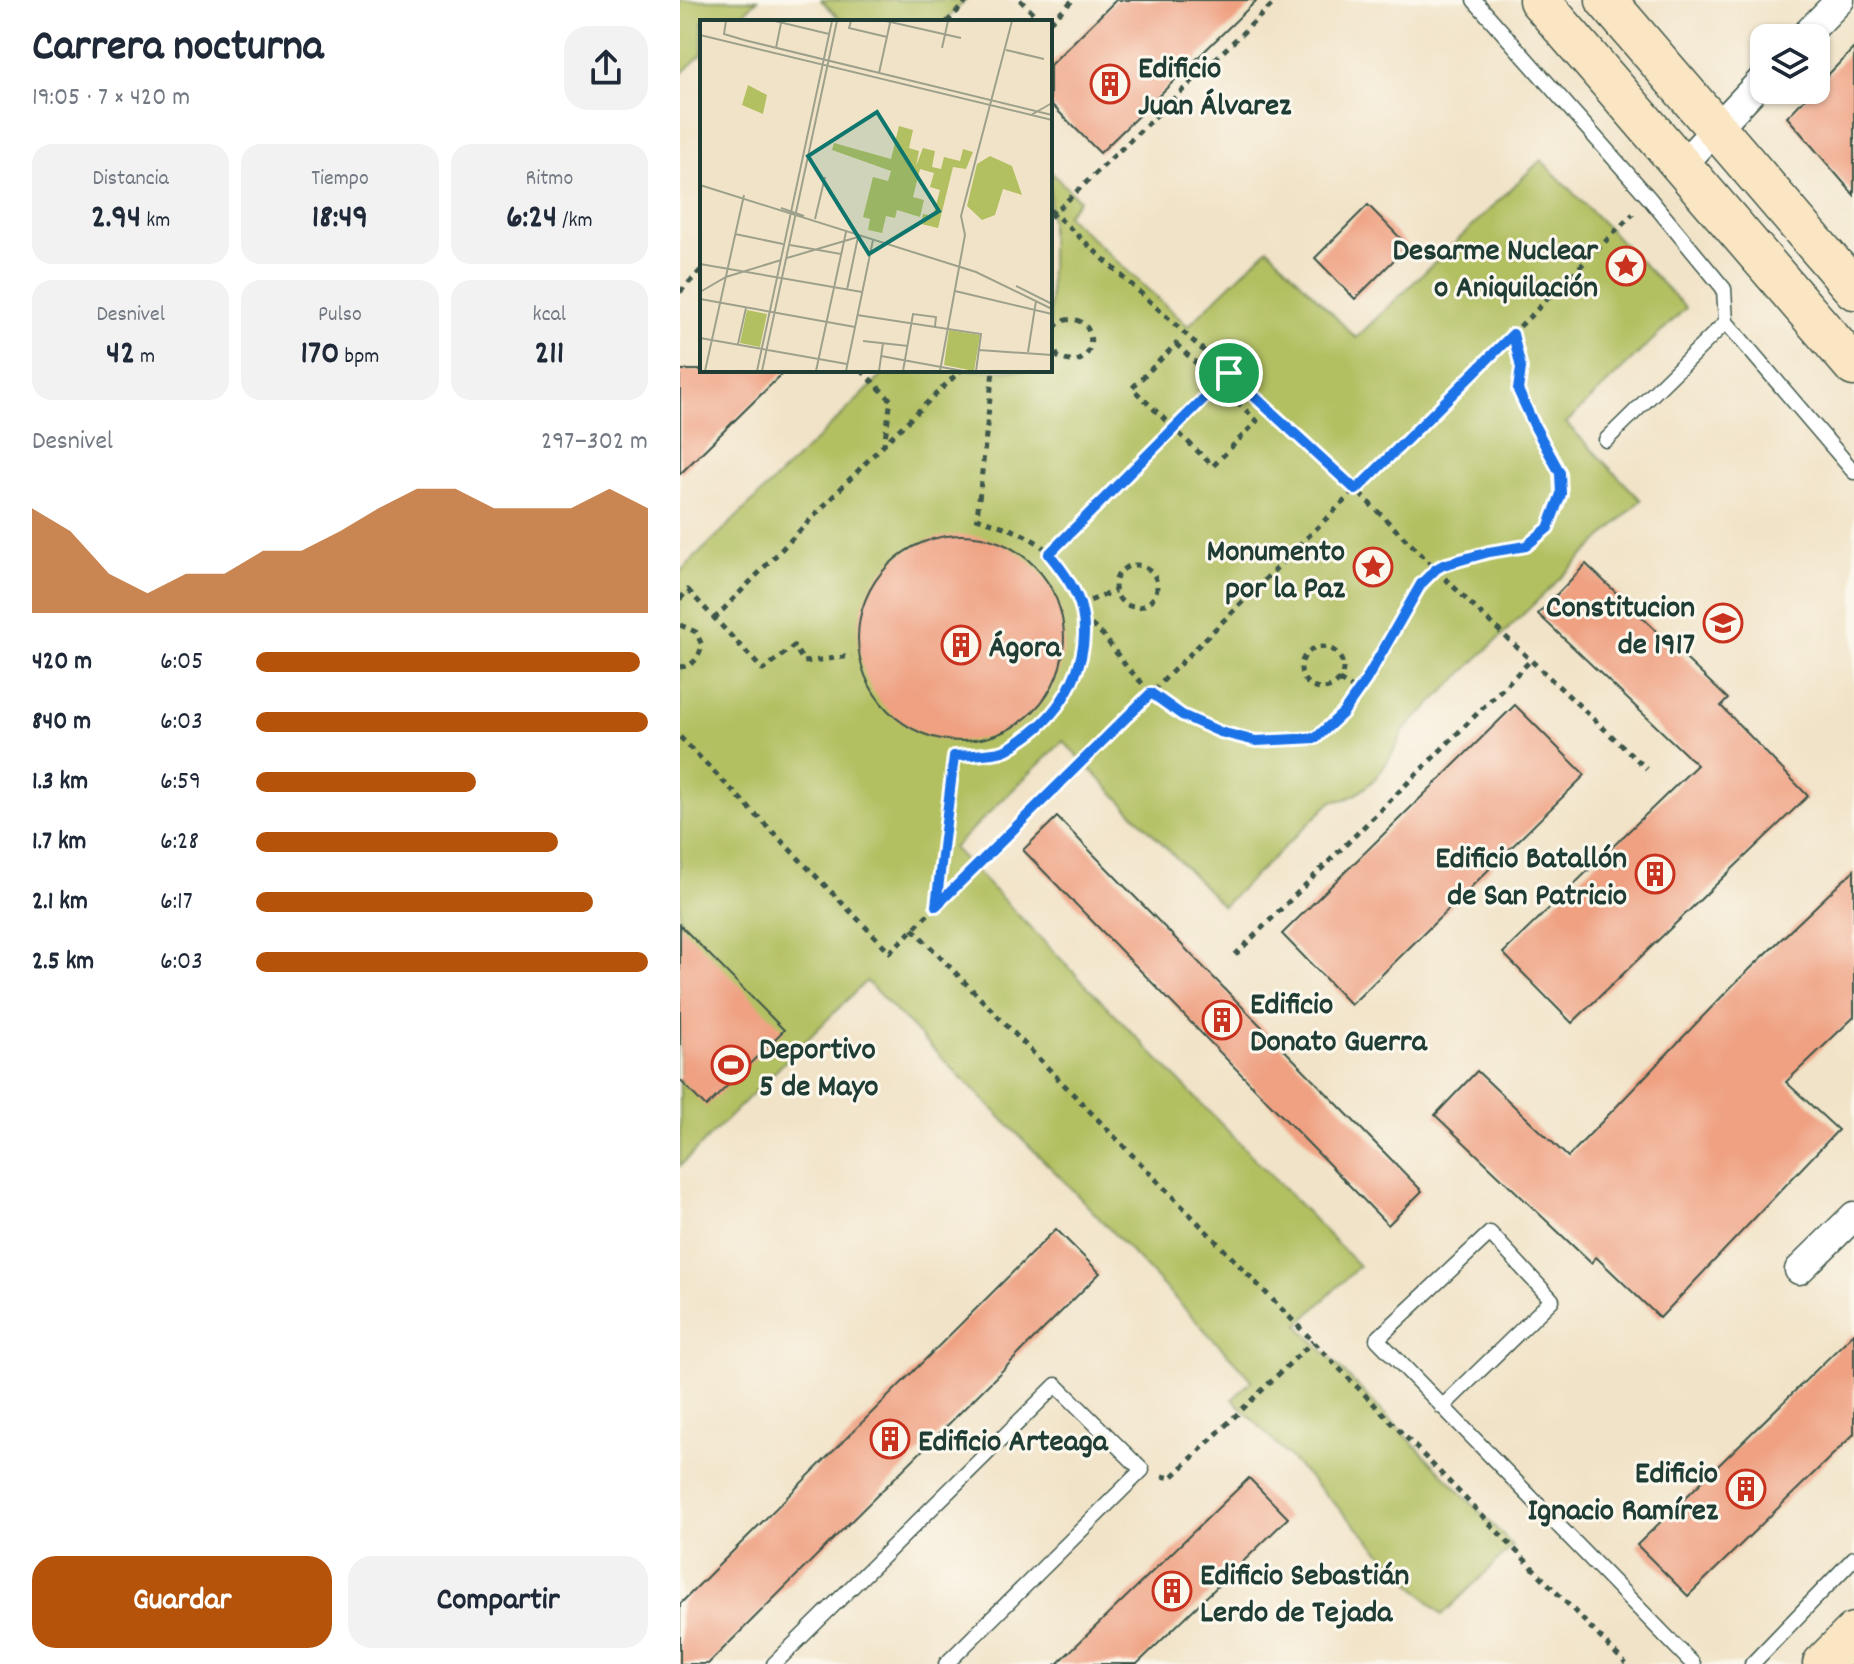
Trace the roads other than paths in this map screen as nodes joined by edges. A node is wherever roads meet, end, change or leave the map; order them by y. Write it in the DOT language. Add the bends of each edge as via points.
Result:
graph roads {
  1 [pos="1474,0"];
  2 [pos="1539,0"];
  3 [pos="1606,0"];
  4 [pos="1840,0"];
  5 [pos="1817,24"];
  6 [pos="1750,93"];
  7 [pos="1716,128"];
  8 [pos="1682,165"];
  9 [pos="1854,289"];
  10 [pos="1726,322"];
  11 [pos="1854,366"];
  12 [pos="1606,440"];
  13 [pos="1854,472"];
  14 [pos="1854,1216"];
  15 [pos="1799,1270"];
  16 [pos="1442,1407"];
  17 [pos="1854,1558"];
  18 [pos="1854,1633"];
  19 [pos="774,1664"];
  20 [pos="946,1664"];
  21 [pos="1693,1664"];
  22 [pos="1752,1664"];
  23 [pos="1823,1664"];
  1 -- 10 [label="lane" via="1724,289"];
  2 -- 8 [label="main road"];
  3 -- 7 [label="main road"];
  4 -- 5 [label="street"];
  6 -- 7 [label="street"];
  7 -- 8 [label="street"];
  7 -- 9 [label="main road"];
  8 -- 11 [label="main road"];
  10 -- 12 [label="lane"];
  10 -- 13 [label="lane"];
  14 -- 15 [label="street"];
  16 -- 16 [label="lane" via="1377,1339 1490,1233 1552,1300"];
  16 -- 21 [label="lane"];
  17 -- 22 [label="lane"];
  18 -- 23 [label="main road"];
  19 -- 20 [label="lane" via="1056,1385 1142,1470"];
}
